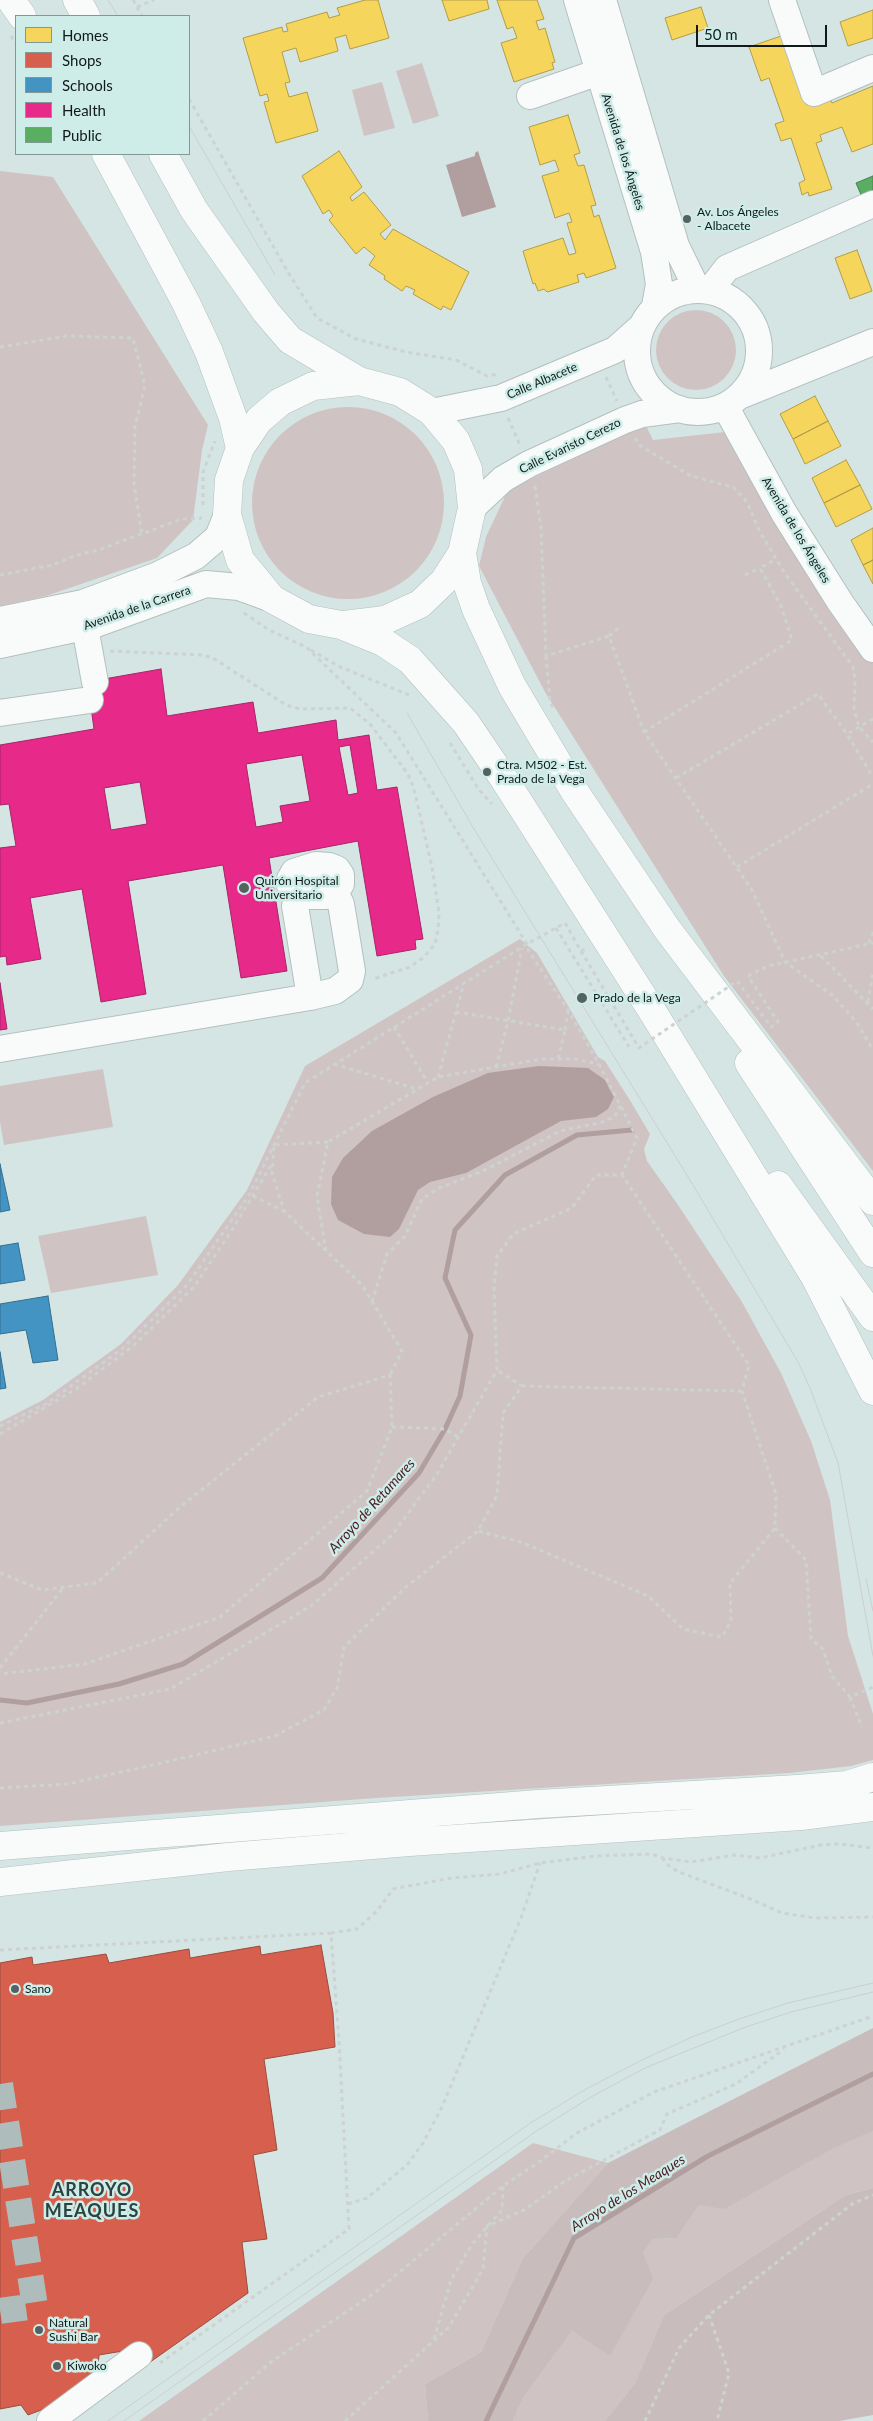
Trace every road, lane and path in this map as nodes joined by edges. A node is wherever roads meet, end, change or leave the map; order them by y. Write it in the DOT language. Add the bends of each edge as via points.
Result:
graph roads {
  1 [pos="11,0"];
  2 [pos="77,0"];
  3 [pos="133,0"];
  4 [pos="154,0"];
  5 [pos="577,0"];
  6 [pos="603,0"];
  7 [pos="782,0"];
  8 [pos="137,7"];
  9 [pos="21,15"];
  10 [pos="85,15"];
  11 [pos="141,15"];
  12 [pos="873,68"];
  13 [pos="598,72"];
  14 [pos="530,96"];
  15 [pos="190,101"];
  16 [pos="107,155"];
  17 [pos="164,155"];
  18 [pos="873,204"];
  19 [pos="704,290"];
  20 [pos="649,316"];
  21 [pos="873,342"];
  22 [pos="0,347"];
  23 [pos="598,358"];
  24 [pos="487,376"];
  25 [pos="359,381"];
  26 [pos="503,386"];
  27 [pos="734,400"];
  28 [pos="680,410"];
  29 [pos="432,412"];
  30 [pos="625,420"];
  31 [pos="229,440"];
  32 [pos="529,464"];
  33 [pos="472,508"];
  34 [pos="215,517"];
  35 [pos="201,524"];
  36 [pos="142,534"];
  37 [pos="462,553"];
  38 [pos="776,559"];
  39 [pos="760,568"];
  40 [pos="745,574"];
  41 [pos="0,575"];
  42 [pos="267,609"];
  43 [pos="239,610"];
  44 [pos="0,620"];
  45 [pos="341,626"];
  46 [pos="621,626"];
  47 [pos="85,627"];
  48 [pos="284,631"];
  49 [pos="609,636"];
  50 [pos="306,640"];
  51 [pos="0,645"];
  52 [pos="306,646"];
  53 [pos="873,649"];
  54 [pos="91,655"];
  55 [pos="416,698"];
  56 [pos="0,713"];
  57 [pos="873,719"];
  58 [pos="859,727"];
  59 [pos="644,732"];
  60 [pos="847,734"];
  61 [pos="871,737"];
  62 [pos="449,741"];
  63 [pos="873,742"];
  64 [pos="873,777"];
  65 [pos="676,778"];
  66 [pos="873,784"];
  67 [pos="497,809"];
  68 [pos="737,867"];
  69 [pos="335,893"];
  70 [pos="295,906"];
  71 [pos="556,928"];
  72 [pos="667,929"];
  73 [pos="873,932"];
  74 [pos="871,943"];
  75 [pos="527,944"];
  76 [pos="522,947"];
  77 [pos="820,956"];
  78 [pos="785,962"];
  79 [pos="873,972"];
  80 [pos="464,983"];
  81 [pos="343,986"];
  82 [pos="310,997"];
  83 [pos="868,1002"];
  84 [pos="873,1009"];
  85 [pos="568,1010"];
  86 [pos="456,1012"];
  87 [pos="654,1014"];
  88 [pos="508,1020"];
  89 [pos="394,1027"];
  90 [pos="564,1030"];
  91 [pos="629,1047"];
  92 [pos="0,1049"];
  93 [pos="873,1050"];
  94 [pos="558,1060"];
  95 [pos="334,1064"];
  96 [pos="599,1064"];
  97 [pos="496,1067"];
  98 [pos="438,1077"];
  99 [pos="428,1083"];
  100 [pos="418,1089"];
  101 [pos="620,1105"];
  102 [pos="328,1142"];
  103 [pos="274,1145"];
  104 [pos="272,1164"];
  105 [pos="622,1175"];
  106 [pos="253,1196"];
  107 [pos="873,1201"];
  108 [pos="284,1211"];
  109 [pos="326,1251"];
  110 [pos="873,1253"];
  111 [pos="372,1302"];
  112 [pos="873,1317"];
  113 [pos="497,1370"];
  114 [pos="390,1375"];
  115 [pos="522,1386"];
  116 [pos="742,1391"];
  117 [pos="873,1391"];
  118 [pos="0,1426"];
  119 [pos="392,1427"];
  120 [pos="0,1434"];
  121 [pos="458,1437"];
  122 [pos="775,1528"];
  123 [pos="478,1531"];
  124 [pos="0,1573"];
  125 [pos="64,1587"];
  126 [pos="0,1668"];
  127 [pos="0,1674"];
  128 [pos="873,1687"];
  129 [pos="850,1696"];
  130 [pos="0,1722"];
  131 [pos="862,1727"];
  132 [pos="873,1777"];
  133 [pos="0,1788"];
  134 [pos="873,1807"];
  135 [pos="0,1846"];
  136 [pos="873,1848"];
  137 [pos="662,1858"];
  138 [pos="540,1863"];
  139 [pos="0,1882"];
  140 [pos="873,1917"];
  141 [pos="331,1933"];
  142 [pos="0,1950"];
  143 [pos="873,2016"];
  144 [pos="787,2047"];
  145 [pos="503,2186"];
  146 [pos="873,2195"];
  147 [pos="348,2204"];
  148 [pos="487,2226"];
  149 [pos="709,2315"];
  150 [pos="434,2340"];
  151 [pos="148,2360"];
  152 [pos="50,2421"];
  153 [pos="203,2421"];
  154 [pos="345,2421"];
  155 [pos="645,2421"];
  156 [pos="717,2421"];
  1 -- 9 [label="highway"];
  2 -- 10 [label="highway"];
  3 -- 8 [label="path"];
  4 -- 8 [label="path"];
  5 -- 13 [label="street, Avenida de los Ángeles"];
  6 -- 19 [label="street, Avenida de los Ángeles" via="676,246"];
  7 -- 12 [label="street" via="814,93"];
  8 -- 11 [label="path"];
  13 -- 14 [label="street"];
  13 -- 20 [label="street, Avenida de los Ángeles" via="654,252 659,284"];
  15 -- 24 [label="path" via="317,318 356,339 456,360"];
  16 -- 31 [label="highway" via="206,344 233,418"];
  17 -- 25 [label="highway" via="194,210 266,312 290,340"];
  18 -- 19 [label="street" via="727,268"];
  19 -- 20 [label="street" via="668,297"];
  19 -- 27 [label="street" via="728,297 743,309 757,333 759,362 753,379"];
  20 -- 23 [label="street, Calle Albacete" via="615,350"];
  20 -- 28 [label="street" via="637,346 641,373 661,400"];
  21 -- 27 [label="street"];
  22 -- 36 [label="path" via="66,336 133,338 145,386 135,426 134,484"];
  23 -- 26 [label="street, Calle Albacete"];
  23 -- 30 [label="path"];
  24 -- 26 [label="path"];
  24 -- 26 [label="path"];
  25 -- 29 [label="highway" via="400,392"];
  25 -- 31 [label="highway" via="313,386 280,402"];
  26 -- 29 [label="street, Calle Albacete"];
  26 -- 32 [label="path"];
  27 -- 28 [label="street" via="703,412"];
  27 -- 53 [label="street, Avenida de los Ángeles" via="784,513"];
  28 -- 30 [label="street, Calle Evaristo Cerezo" via="642,414"];
  29 -- 33 [label="highway" via="456,441 462,455 468,470"];
  30 -- 32 [label="street, Calle Evaristo Cerezo"];
  30 -- 38 [label="path" via="639,446 691,476 733,487 747,502"];
  31 -- 34 [label="highway" via="229,480"];
  31 -- 34 [label="path" via="203,472"];
  32 -- 33 [label="street, Calle Evaristo Cerezo" via="504,479"];
  32 -- 49 [label="path" via="539,500 542,528 546,656"];
  33 -- 37 [label="highway"];
  34 -- 35 [label="path"];
  34 -- 36 [label="path" via="182,519"];
  34 -- 42 [label="highway"];
  34 -- 44 [label="street, Avenida de la Carrera" via="218,537 196,556 158,575 83,603"];
  36 -- 41 [label="path" via="53,566"];
  37 -- 45 [label="highway" via="444,581 420,604 385,620"];
  37 -- 72 [label="highway" via="466,583 512,686 575,792"];
  38 -- 39 [label="path"];
  38 -- 58 [label="path" via="853,667 854,709"];
  39 -- 40 [label="path"];
  39 -- 59 [label="path" via="781,606 792,640"];
  42 -- 45 [label="highway"];
  42 -- 47 [label="street, Avenida de la Carrera" via="239,586 206,584"];
  42 -- 48 [label="path"];
  43 -- 52 [label="path" via="268,630"];
  45 -- 87 [label="highway" via="383,642 410,660 466,724"];
  46 -- 49 [label="path"];
  47 -- 51 [label="street, Avenida de la Carrera"];
  47 -- 54 [label="street"];
  49 -- 59 [label="path"];
  50 -- 52 [label="path"];
  52 -- 55 [label="path" via="340,667"];
  52 -- 75 [label="path" via="396,733"];
  54 -- 56 [label="street" via="93,691"];
  54 -- 81 [label="path" via="106,651 213,658 286,705 300,709 350,708 370,724 399,761 414,789 432,868 439,913 435,944 410,967"];
  57 -- 58 [label="path"];
  58 -- 60 [label="path"];
  58 -- 61 [label="path"];
  59 -- 65 [label="path"];
  60 -- 64 [label="path"];
  60 -- 65 [label="path" via="818,694"];
  61 -- 63 [label="path"];
  62 -- 67 [label="path" via="479,790"];
  65 -- 68 [label="path"];
  66 -- 68 [label="path"];
  68 -- 78 [label="path" via="752,890"];
  69 -- 81 [label="street" via="341,904 351,962 351,976"];
  70 -- 82 [label="street"];
  71 -- 75 [label="path"];
  71 -- 78 [label="path, bridge" via="565,923 639,1048 737,981 772,1027 778,1022 748,976"];
  71 -- 91 [label="path"];
  72 -- 107 [label="highway"];
  72 -- 110 [label="highway" via="773,1102"];
  73 -- 74 [label="path"];
  74 -- 77 [label="path"];
  75 -- 76 [label="path"];
  75 -- 85 [label="path"];
  76 -- 80 [label="path"];
  76 -- 88 [label="path"];
  77 -- 78 [label="path"];
  77 -- 83 [label="path"];
  78 -- 93 [label="path" via="832,995 857,1023"];
  79 -- 83 [label="path"];
  80 -- 86 [label="path"];
  80 -- 89 [label="path"];
  81 -- 82 [label="street"];
  82 -- 92 [label="street"];
  83 -- 84 [label="path"];
  85 -- 90 [label="path"];
  85 -- 96 [label="path"];
  86 -- 88 [label="path"];
  86 -- 98 [label="path"];
  87 -- 112 [label="highway"];
  87 -- 117 [label="highway" via="815,1278"];
  88 -- 90 [label="path"];
  88 -- 97 [label="path"];
  89 -- 95 [label="path"];
  89 -- 99 [label="path"];
  90 -- 94 [label="path"];
  94 -- 96 [label="path"];
  94 -- 97 [label="path"];
  95 -- 100 [label="path"];
  95 -- 103 [label="path" via="305,1083"];
  96 -- 101 [label="path"];
  97 -- 98 [label="path"];
  98 -- 99 [label="path"];
  99 -- 100 [label="path"];
  100 -- 102 [label="path"];
  101 -- 105 [label="path" via="637,1138"];
  101 -- 111 [label="path" via="615,1116 603,1122 560,1130 422,1199 405,1236 387,1254"];
  102 -- 103 [label="path"];
  102 -- 109 [label="path" via="317,1196"];
  103 -- 104 [label="path"];
  103 -- 118 [label="path" via="249,1195 187,1285 122,1349 46,1404"];
  104 -- 106 [label="path"];
  104 -- 108 [label="path"];
  105 -- 113 [label="path" via="596,1175 572,1208 513,1234 497,1256 494,1288"];
  105 -- 116 [label="path" via="749,1365"];
  106 -- 108 [label="path"];
  106 -- 120 [label="path" via="194,1286 139,1340 76,1389"];
  108 -- 109 [label="path"];
  109 -- 111 [label="path" via="362,1285"];
  111 -- 114 [label="path" via="402,1351"];
  113 -- 115 [label="path"];
  113 -- 121 [label="path"];
  114 -- 119 [label="path"];
  114 -- 125 [label="path" via="318,1397 180,1507 97,1583"];
  115 -- 116 [label="path"];
  115 -- 123 [label="path" via="503,1413 497,1495"];
  116 -- 122 [label="path" via="776,1494"];
  119 -- 121 [label="path" via="445,1429"];
  119 -- 127 [label="path" via="367,1491 220,1617 85,1664"];
  121 -- 130 [label="path" via="437,1474 392,1535 311,1606 170,1689"];
  122 -- 123 [label="path" via="730,1583 732,1621 722,1637 683,1629 648,1596 521,1542"];
  122 -- 129 [label="path" via="806,1560 811,1639 823,1649 832,1676"];
  123 -- 133 [label="path" via="407,1586 344,1647 337,1688 324,1710 275,1736 67,1784"];
  124 -- 125 [label="path" via="42,1590"];
  125 -- 126 [label="path"];
  128 -- 129 [label="path"];
  129 -- 131 [label="path"];
  132 -- 135 [label="highway" via="847,1785 805,1789 538,1804"];
  134 -- 139 [label="highway" via="801,1816 228,1857"];
  136 -- 137 [label="path" via="830,1845 760,1858 734,1854 691,1862"];
  137 -- 138 [label="path" via="652,1854"];
  137 -- 140 [label="path" via="679,1872 782,1913 815,1918"];
  138 -- 141 [label="path" via="500,1874 451,1878 393,1889 377,1911 357,1929"];
  138 -- 147 [label="path" via="521,1918 442,2107 423,2143 407,2165 368,2198"];
  141 -- 142 [label="path"];
  141 -- 147 [label="path"];
  143 -- 144 [label="path"];
  144 -- 145 [label="path" via="654,2092 577,2133"];
  144 -- 148 [label="path" via="736,2084 667,2114 660,2130 565,2180 524,2210"];
  145 -- 148 [label="path" via="502,2210"];
  145 -- 153 [label="path" via="373,2294 271,2362"];
  146 -- 149 [label="path" via="852,2204"];
  147 -- 151 [label="path" via="349,2229"];
  148 -- 150 [label="path" via="451,2280"];
  148 -- 150 [label="path" via="483,2269 449,2327"];
  149 -- 155 [label="path" via="679,2348"];
  149 -- 156 [label="path" via="729,2372"];
  150 -- 154 [label="path"];
  151 -- 152 [label="street"];
}
